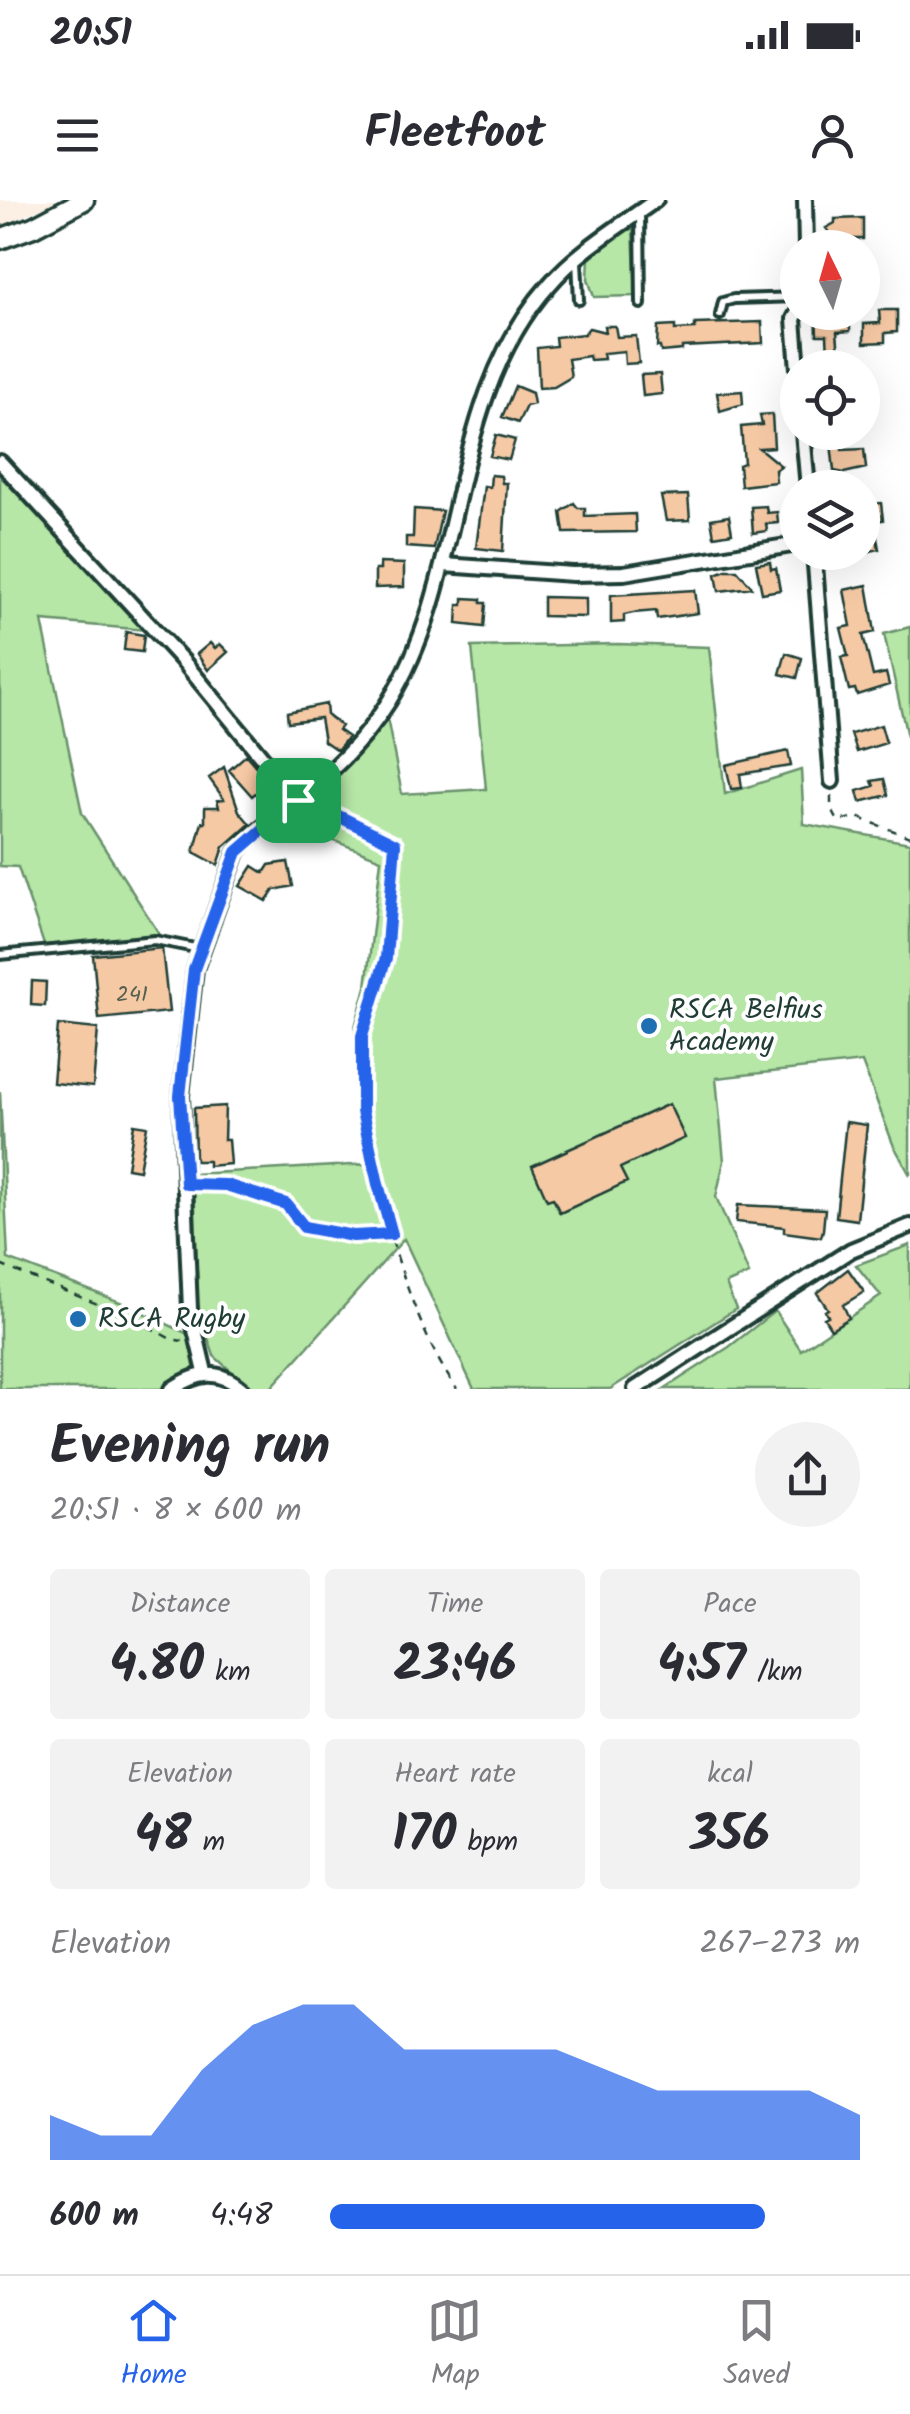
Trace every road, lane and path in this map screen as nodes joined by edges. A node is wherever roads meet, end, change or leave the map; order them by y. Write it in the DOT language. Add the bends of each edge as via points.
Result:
graph roads {
  1 [pos="84,200"];
  2 [pos="656,200"];
  3 [pos="805,200"];
  4 [pos="640,212"];
  5 [pos="806,230"];
  6 [pos="0,239"];
  7 [pos="577,260"];
  8 [pos="780,298"];
  9 [pos="579,300"];
  10 [pos="641,304"];
  11 [pos="720,316"];
  12 [pos="0,462"];
  13 [pos="780,547"];
  14 [pos="444,565"];
  15 [pos="815,570"];
  16 [pos="832,781"];
  17 [pos="301,797"];
  18 [pos="910,836"];
  19 [pos="202,949"];
  20 [pos="0,955"];
  21 [pos="186,1184"];
  22 [pos="910,1226"];
  23 [pos="392,1234"];
  24 [pos="0,1266"];
  25 [pos="200,1342"];
  26 [pos="205,1372"];
  27 [pos="172,1389"];
  28 [pos="242,1389"];
  29 [pos="457,1389"];
  30 [pos="634,1389"];
  1 -- 6 [label="street"];
  2 -- 4 [label="street"];
  3 -- 5 [label="street"];
  4 -- 7 [label="street"];
  4 -- 10 [label="lane"];
  7 -- 9 [label="lane"];
  7 -- 14 [label="street" via="531,308 492,380"];
  8 -- 11 [label="lane" via="722,302"];
  12 -- 17 [label="street"];
  13 -- 14 [label="street" via="624,573"];
  14 -- 17 [label="street" via="390,700 359,743"];
  15 -- 16 [label="street"];
  16 -- 18 [label="path" via="838,821 857,816"];
  17 -- 19 [label="street" via="237,852"];
  17 -- 23 [label="path" via="395,844 386,958 362,1036 362,1111"];
  19 -- 20 [label="lane" via="155,940"];
  19 -- 21 [label="street" via="180,1096"];
  21 -- 23 [label="path" via="226,1185 286,1204 304,1227 353,1236"];
  21 -- 25 [label="street" via="190,1309"];
  22 -- 30 [label="street" via="851,1250"];
  23 -- 29 [label="path" via="413,1304"];
  24 -- 25 [label="path" via="170,1339"];
  25 -- 26 [label="street"];
  26 -- 27 [label="street"];
  26 -- 28 [label="street" via="224,1375"];
}
